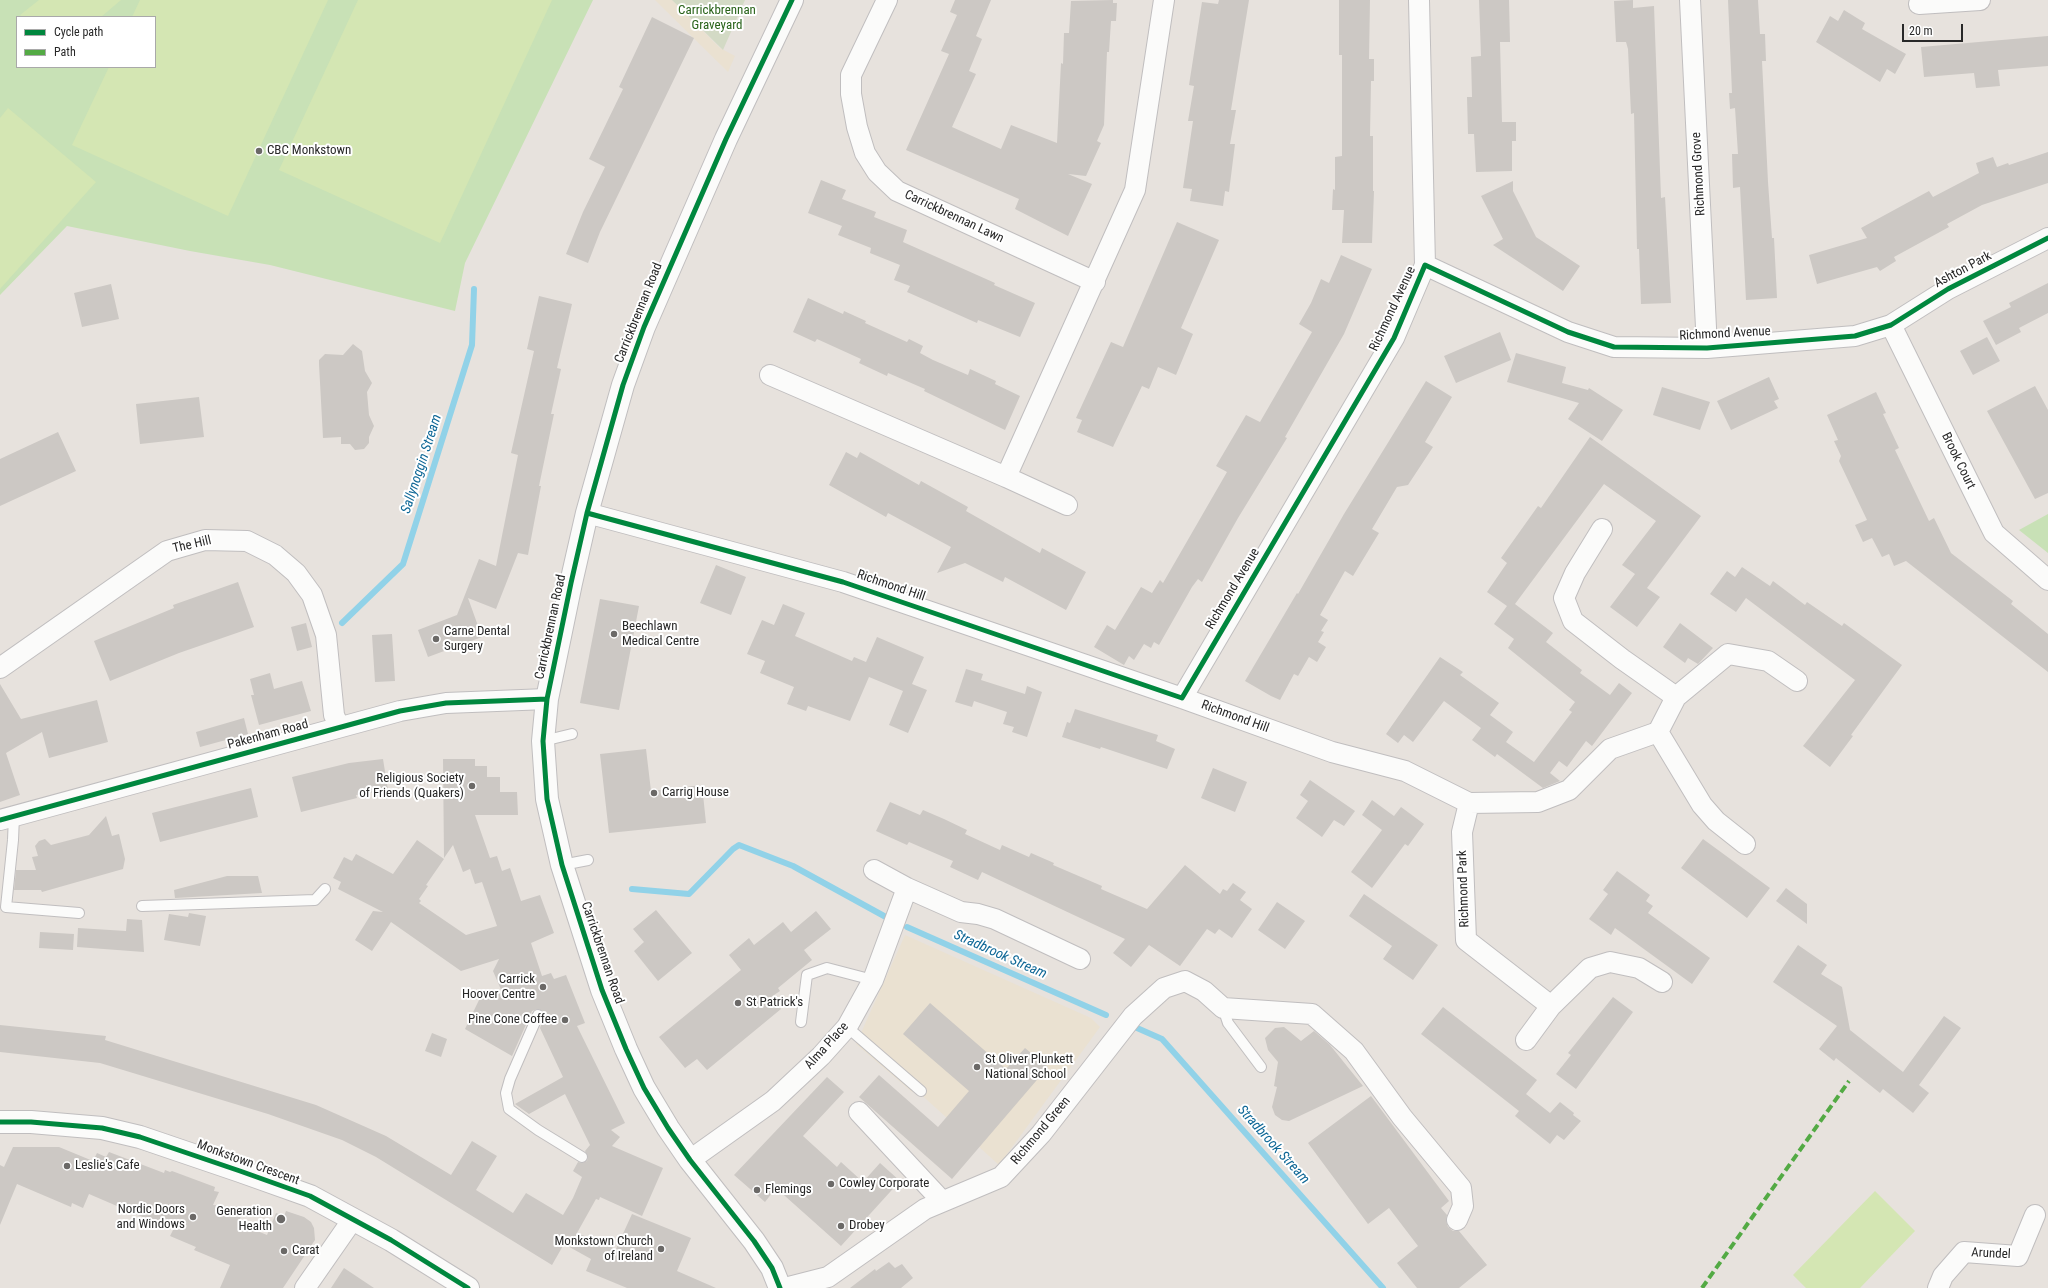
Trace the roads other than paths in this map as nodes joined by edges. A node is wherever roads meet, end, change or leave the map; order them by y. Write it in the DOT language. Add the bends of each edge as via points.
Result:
graph roads {
  1 [pos="792,0"];
  2 [pos="887,0"];
  3 [pos="1164,0"];
  4 [pos="1419,0"];
  5 [pos="1690,0"];
  6 [pos="1980,0"];
  7 [pos="1919,4"];
  8 [pos="2048,238"];
  9 [pos="1425,265"];
  10 [pos="1095,282"];
  11 [pos="1892,325"];
  12 [pos="1707,348"];
  13 [pos="770,375"];
  14 [pos="1006,477"];
  15 [pos="1067,505"];
  16 [pos="587,513"];
  17 [pos="1602,529"];
  18 [pos="2048,580"];
  19 [pos="0,668"];
  20 [pos="1797,681"];
  21 [pos="1182,698"];
  22 [pos="1676,698"];
  23 [pos="547,699"];
  24 [pos="338,727"];
  25 [pos="1658,732"];
  26 [pos="572,734"];
  27 [pos="543,741"];
  28 [pos="1470,803"];
  29 [pos="7,818"];
  30 [pos="1745,844"];
  31 [pos="588,860"];
  32 [pos="562,865"];
  33 [pos="874,870"];
  34 [pos="907,888"];
  35 [pos="325,890"];
  36 [pos="142,906"];
  37 [pos="79,913"];
  38 [pos="1080,959"];
  39 [pos="873,980"];
  40 [pos="1662,982"];
  41 [pos="1551,1006"];
  42 [pos="1223,1008"];
  43 [pos="538,1015"];
  44 [pos="801,1022"];
  45 [pos="848,1027"];
  46 [pos="1526,1040"];
  47 [pos="1261,1067"];
  48 [pos="921,1091"];
  49 [pos="859,1112"];
  50 [pos="0,1122"];
  51 [pos="582,1157"];
  52 [pos="690,1160"];
  53 [pos="942,1201"];
  54 [pos="2035,1215"];
  55 [pos="353,1219"];
  56 [pos="1457,1220"];
  57 [pos="305,1288"];
  58 [pos="468,1288"];
  59 [pos="780,1288"];
  60 [pos="785,1288"];
  61 [pos="1938,1288"];
  1 -- 16 [label="main road, Carrickbrennan Road" via="726,139 644,327 623,385"];
  2 -- 10 [label="street, Carrickbrennan Lawn" via="850,75 857,127 865,153 877,172 898,191"];
  3 -- 10 [label="street" via="1135,190"];
  4 -- 9 [label="street, Richmond Avenue"];
  5 -- 12 [label="street, Richmond Grove"];
  6 -- 7 [label="street"];
  8 -- 11 [label="street, Ashton Park" via="1948,289"];
  9 -- 12 [label="street, Richmond Avenue" via="1568,332 1614,348"];
  9 -- 21 [label="street, Richmond Avenue" via="1394,338"];
  10 -- 14 [label="street"];
  11 -- 12 [label="street, Richmond Avenue" via="1855,336"];
  11 -- 18 [label="street, Brook Court" via="1994,533"];
  13 -- 14 [label="street"];
  14 -- 15 [label="street"];
  16 -- 21 [label="street, Richmond Hill" via="843,582"];
  16 -- 23 [label="main road, Carrickbrennan Road"];
  17 -- 22 [label="street" via="1575,573 1564,598 1573,621"];
  19 -- 24 [label="street, The Hill" via="167,551 205,540 247,541 274,555 296,574 312,594 326,635 334,715"];
  20 -- 22 [label="street" via="1768,661 1728,654"];
  21 -- 28 [label="street, Richmond Hill" via="1332,752 1405,771"];
  22 -- 25 [label="street"];
  23 -- 24 [label="street, Pakenham Road" via="446,703 400,711"];
  23 -- 27 [label="main road, Carrickbrennan Road"];
  24 -- 29 [label="street, Pakenham Road"];
  25 -- 28 [label="street" via="1610,749 1569,790 1538,802"];
  25 -- 30 [label="street" via="1702,805 1716,821"];
  26 -- 27 [label="lane"];
  27 -- 32 [label="main road, Carrickbrennan Road" via="547,799"];
  28 -- 41 [label="street, Richmond Park" via="1462,832 1466,940"];
  29 -- 37 [label="lane" via="13,840 6,907"];
  31 -- 32 [label="lane"];
  32 -- 52 [label="main road, Carrickbrennan Road" via="602,990 626,1049 644,1088"];
  33 -- 34 [label="street"];
  34 -- 38 [label="street" via="961,912 995,920"];
  34 -- 39 [label="street, Alma Place"];
  35 -- 36 [label="lane" via="315,900"];
  39 -- 44 [label="lane" via="827,968 807,975"];
  39 -- 45 [label="street, Alma Place"];
  40 -- 41 [label="street" via="1639,968 1610,962 1590,968"];
  41 -- 46 [label="street"];
  42 -- 47 [label="lane" via="1228,1023"];
  42 -- 53 [label="street, Richmond Green" via="1204,991 1186,982 1164,988 1128,1021 1042,1134 1001,1177"];
  42 -- 56 [label="street" via="1312,1014 1354,1051 1402,1117 1461,1188 1463,1206"];
  43 -- 51 [label="lane" via="510,1079 506,1093 509,1109"];
  45 -- 48 [label="lane"];
  45 -- 52 [label="street, Alma Place" via="822,1056 773,1101"];
  49 -- 53 [label="street"];
  50 -- 55 [label="main road, Monkstown Crescent" via="102,1128 140,1137 310,1196"];
  52 -- 59 [label="main road, Carrickbrennan Road" via="754,1241 772,1268"];
  53 -- 60 [label="street, Richmond Green" via="925,1209 828,1277"];
  54 -- 61 [label="street, Arundel" via="2018,1256 1964,1252 1944,1276"];
  55 -- 57 [label="street"];
  55 -- 58 [label="main road, Monkstown Crescent"];
}
